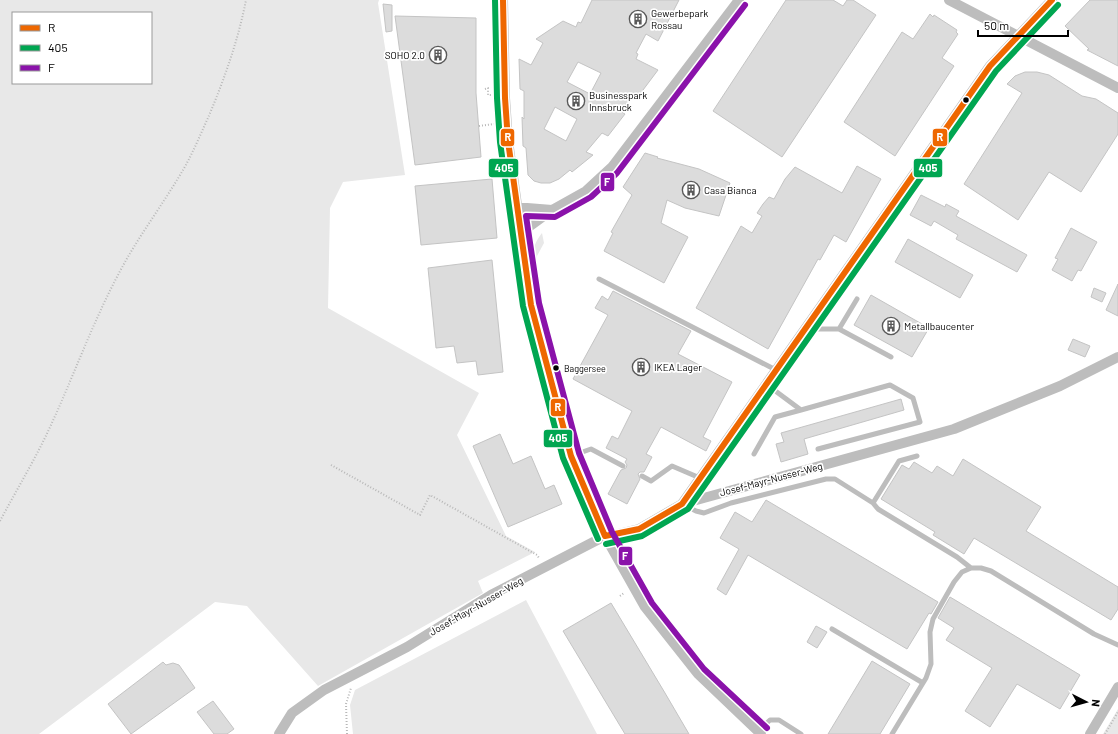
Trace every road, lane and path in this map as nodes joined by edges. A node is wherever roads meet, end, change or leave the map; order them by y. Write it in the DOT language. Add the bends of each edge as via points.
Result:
graph roads {
  1 [pos="246,0"];
  2 [pos="503,0"];
  3 [pos="739,0"];
  4 [pos="949,0"];
  5 [pos="1052,0"];
  6 [pos="1018,35"];
  7 [pos="485,88"];
  8 [pos="1118,88"];
  9 [pos="491,95"];
  10 [pos="494,124"];
  11 [pos="479,126"];
  12 [pos="517,208"];
  13 [pos="552,210"];
  14 [pos="520,229"];
  15 [pos="599,278"];
  16 [pos="857,299"];
  17 [pos="805,329"];
  18 [pos="839,329"];
  19 [pos="891,357"];
  20 [pos="1118,357"];
  21 [pos="776,370"];
  22 [pos="766,384"];
  23 [pos="801,410"];
  24 [pos="818,449"];
  25 [pos="754,454"];
  26 [pos="571,456"];
  27 [pos="917,456"];
  28 [pos="331,465"];
  29 [pos="623,466"];
  30 [pos="642,476"];
  31 [pos="700,478"];
  32 [pos="873,503"];
  33 [pos="682,504"];
  34 [pos="0,521"];
  35 [pos="605,536"];
  36 [pos="544,568"];
  37 [pos="971,568"];
  38 [pos="832,629"];
  39 [pos="1118,645"];
  40 [pos="923,683"];
  41 [pos="352,685"];
  42 [pos="1118,687"];
  43 [pos="1118,712"];
  44 [pos="759,732"];
  45 [pos="279,734"];
  46 [pos="347,734"];
  47 [pos="801,734"];
  48 [pos="892,734"];
  49 [pos="1090,734"];
  50 [pos="1105,734"];
  1 -- 34 [label="path" via="231,59 200,136 184,169 128,256 109,292 51,426"];
  2 -- 12 [label="street" via="505,98"];
  3 -- 13 [label="street" via="612,167 586,191"];
  4 -- 6 [label="street"];
  5 -- 6 [label="street"];
  6 -- 8 [label="street"];
  6 -- 17 [label="street" via="990,66"];
  7 -- 9 [label="path" via="488,88 488,95"];
  10 -- 11 [label="path"];
  12 -- 13 [label="street"];
  12 -- 14 [label="street"];
  13 -- 14 [label="street" via="530,226"];
  14 -- 26 [label="street" via="530,305"];
  15 -- 21 [label="lane"];
  16 -- 18 [label="lane"];
  17 -- 18 [label="lane"];
  17 -- 21 [label="street"];
  18 -- 19 [label="lane"];
  20 -- 33 [label="street, Josef-Mayr-Nusser-Weg" via="1060,386 954,429"];
  21 -- 22 [label="street"];
  22 -- 23 [label="lane"];
  22 -- 31 [label="street"];
  23 -- 24 [label="lane" via="890,385 913,398 920,422"];
  23 -- 25 [label="lane" via="775,417"];
  26 -- 29 [label="lane" via="591,449"];
  26 -- 35 [label="street"];
  27 -- 32 [label="lane" via="899,461"];
  28 -- 36 [label="path" via="420,515 430,495 537,555"];
  30 -- 31 [label="lane" via="651,481 672,466"];
  31 -- 33 [label="street"];
  32 -- 33 [label="lane" via="835,479 826,479 731,503 704,513"];
  32 -- 37 [label="lane" via="878,509"];
  33 -- 35 [label="street, Josef-Mayr-Nusser-Weg" via="639,529"];
  35 -- 36 [label="street, Josef-Mayr-Nusser-Weg"];
  35 -- 44 [label="street" via="650,614 698,674"];
  36 -- 45 [label="street, Josef-Mayr-Nusser-Weg" via="491,595 407,647 324,690 292,713"];
  37 -- 39 [label="lane" via="991,571 1094,634"];
  37 -- 40 [label="lane" via="962,572 954,582 933,620 930,632 930,664"];
  38 -- 40 [label="lane"];
  40 -- 48 [label="lane"];
  41 -- 46 [label="path" via="346,704"];
  42 -- 49 [label="street"];
  43 -- 50 [label="path"];
  44 -- 47 [label="lane" via="770,720 779,720"];
}
